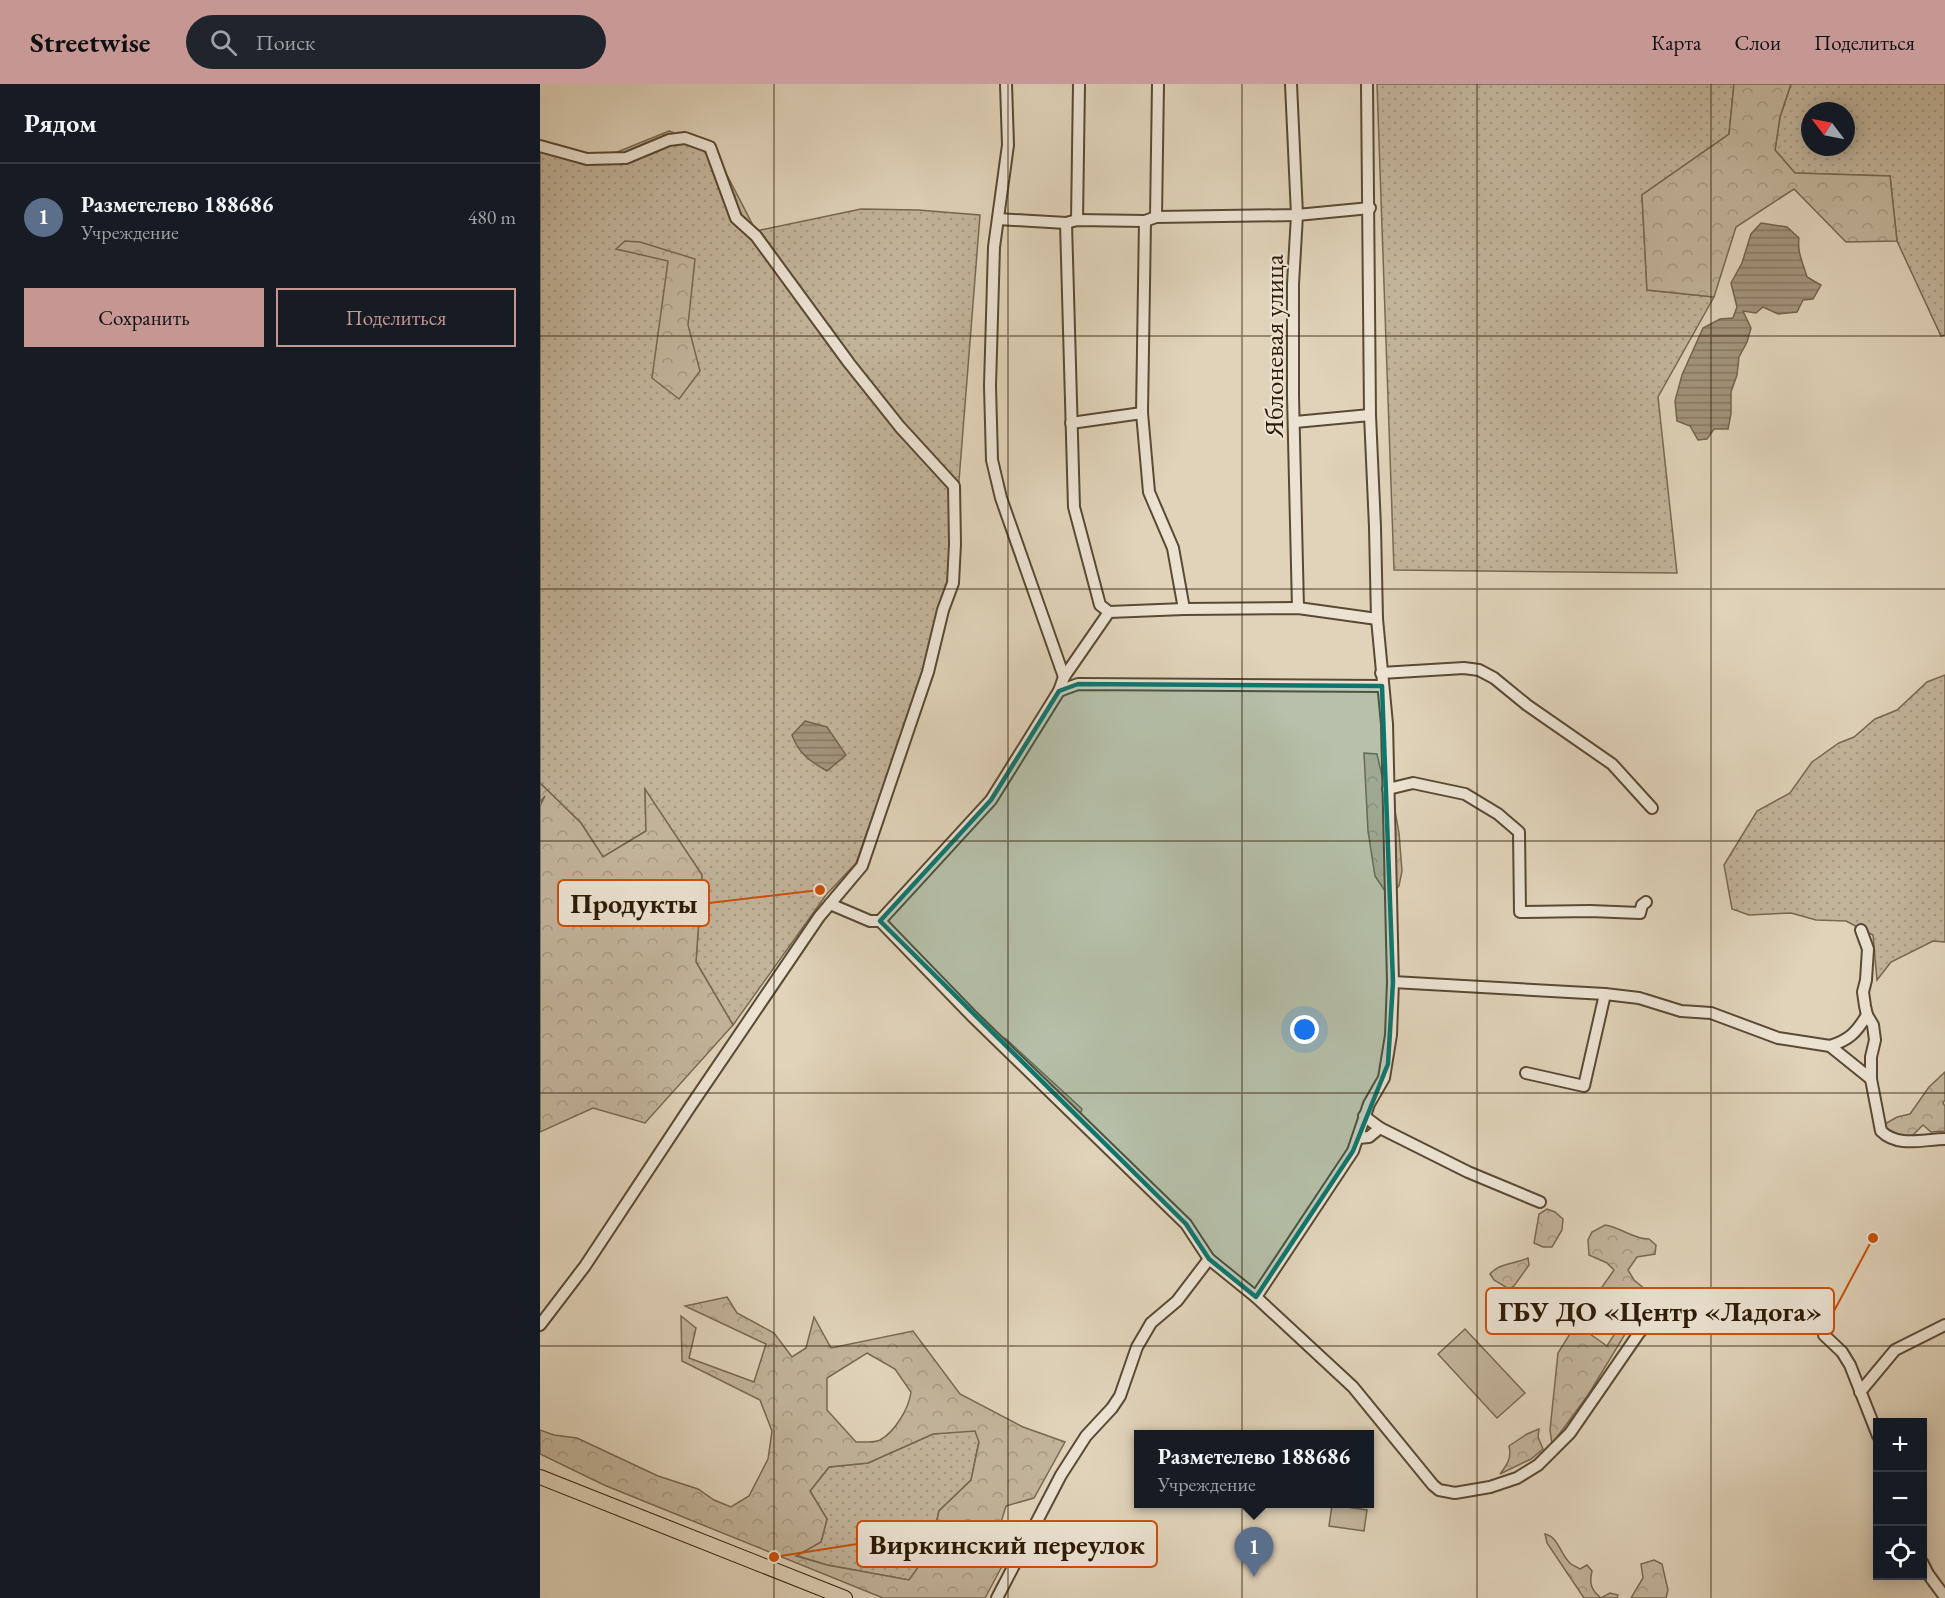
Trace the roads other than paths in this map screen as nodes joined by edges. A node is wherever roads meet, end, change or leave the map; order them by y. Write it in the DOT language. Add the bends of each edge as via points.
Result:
graph roads {
  1 [pos="1006,84"];
  2 [pos="1078,84"];
  3 [pos="1158,84"];
  4 [pos="1292,84"];
  5 [pos="1367,84"];
  6 [pos="540,146"];
  7 [pos="1370,208"];
  8 [pos="1297,215"];
  9 [pos="1156,217"];
  10 [pos="998,219"];
  11 [pos="1072,221"];
  12 [pos="1144,221"];
  13 [pos="1142,413"];
  14 [pos="1370,415"];
  15 [pos="1295,422"];
  16 [pos="1071,423"];
  17 [pos="1298,608"];
  18 [pos="1184,609"];
  19 [pos="1109,612"];
  20 [pos="1377,619"];
  21 [pos="1382,673"];
  22 [pos="1064,677"];
  23 [pos="1382,686"];
  24 [pos="1059,691"];
  25 [pos="1388,789"];
  26 [pos="1652,808"];
  27 [pos="1646,902"];
  28 [pos="830,904"];
  29 [pos="880,921"];
  30 [pos="1861,930"];
  31 [pos="1393,982"];
  32 [pos="1605,994"];
  33 [pos="1867,1016"];
  34 [pos="1830,1046"];
  35 [pos="1526,1073"];
  36 [pos="1871,1079"];
  37 [pos="1364,1116"];
  38 [pos="1380,1128"];
  39 [pos="1358,1138"];
  40 [pos="1945,1139"];
  41 [pos="1540,1202"];
  42 [pos="1209,1259"];
  43 [pos="1256,1297"];
  44 [pos="1667,1302"];
  45 [pos="540,1325"];
  46 [pos="1945,1325"];
  47 [pos="1824,1335"];
  48 [pos="1860,1392"];
  49 [pos="1873,1424"];
  50 [pos="540,1477"];
  51 [pos="1927,1572"];
  52 [pos="1945,1597"];
  53 [pos="845,1598"];
  54 [pos="998,1598"];
  1 -- 10 [label="street" via="1008,145"];
  2 -- 11 [label="street"];
  3 -- 9 [label="street"];
  4 -- 8 [label="street, Яблоневая улица"];
  5 -- 7 [label="street"];
  6 -- 28 [label="street" via="586,159 626,158 669,140 686,138 710,147 736,218 756,236 900,427 954,486 953,583 928,672 862,866"];
  7 -- 8 [label="street"];
  7 -- 14 [label="street"];
  8 -- 9 [label="street"];
  8 -- 15 [label="street, Яблоневая улица" via="1293,284"];
  9 -- 12 [label="street"];
  10 -- 11 [label="street"];
  10 -- 22 [label="street" via="990,386 992,460 1001,498"];
  11 -- 12 [label="street"];
  11 -- 16 [label="street"];
  12 -- 13 [label="street"];
  13 -- 16 [label="street"];
  13 -- 18 [label="street" via="1149,492 1173,548"];
  14 -- 15 [label="street"];
  14 -- 20 [label="street"];
  15 -- 17 [label="street, Яблоневая улица"];
  16 -- 19 [label="street" via="1074,507 1100,605"];
  17 -- 18 [label="street"];
  17 -- 20 [label="street"];
  18 -- 19 [label="street"];
  19 -- 22 [label="street"];
  20 -- 21 [label="street"];
  21 -- 23 [label="street"];
  21 -- 26 [label="street" via="1479,670 1612,764"];
  22 -- 24 [label="street"];
  23 -- 24 [label="street" via="1078,684"];
  23 -- 25 [label="street"];
  24 -- 29 [label="street" via="992,800"];
  25 -- 27 [label="street" via="1413,783 1465,794 1519,832 1520,912 1640,913"];
  25 -- 31 [label="street"];
  28 -- 29 [label="street" via="870,921"];
  28 -- 45 [label="street" via="590,1258"];
  29 -- 42 [label="street" via="1186,1224"];
  30 -- 33 [label="street" via="1868,949 1863,992"];
  31 -- 32 [label="street"];
  31 -- 37 [label="street" via="1388,1064"];
  32 -- 34 [label="street" via="1639,998 1681,1011 1711,1013 1778,1038"];
  32 -- 35 [label="street" via="1584,1086"];
  33 -- 34 [label="street" via="1846,1041"];
  33 -- 36 [label="street" via="1875,1040"];
  34 -- 36 [label="street"];
  36 -- 40 [label="street" via="1881,1131 1887,1136 1905,1142"];
  37 -- 38 [label="street"];
  37 -- 39 [label="street"];
  38 -- 39 [label="street" via="1369,1137"];
  38 -- 41 [label="street"];
  39 -- 43 [label="street" via="1341,1171"];
  42 -- 43 [label="street"];
  42 -- 54 [label="street" via="1177,1301 1151,1323 1137,1347 1120,1396 1086,1436 1061,1475"];
  43 -- 44 [label="street" via="1353,1387 1433,1485 1455,1494 1503,1484 1538,1465 1570,1433 1639,1333"];
  46 -- 48 [label="street" via="1895,1350"];
  47 -- 48 [label="street" via="1842,1352"];
  48 -- 49 [label="street"];
  50 -- 53 [label="main road"];
  51 -- 52 [label="street"];
}
